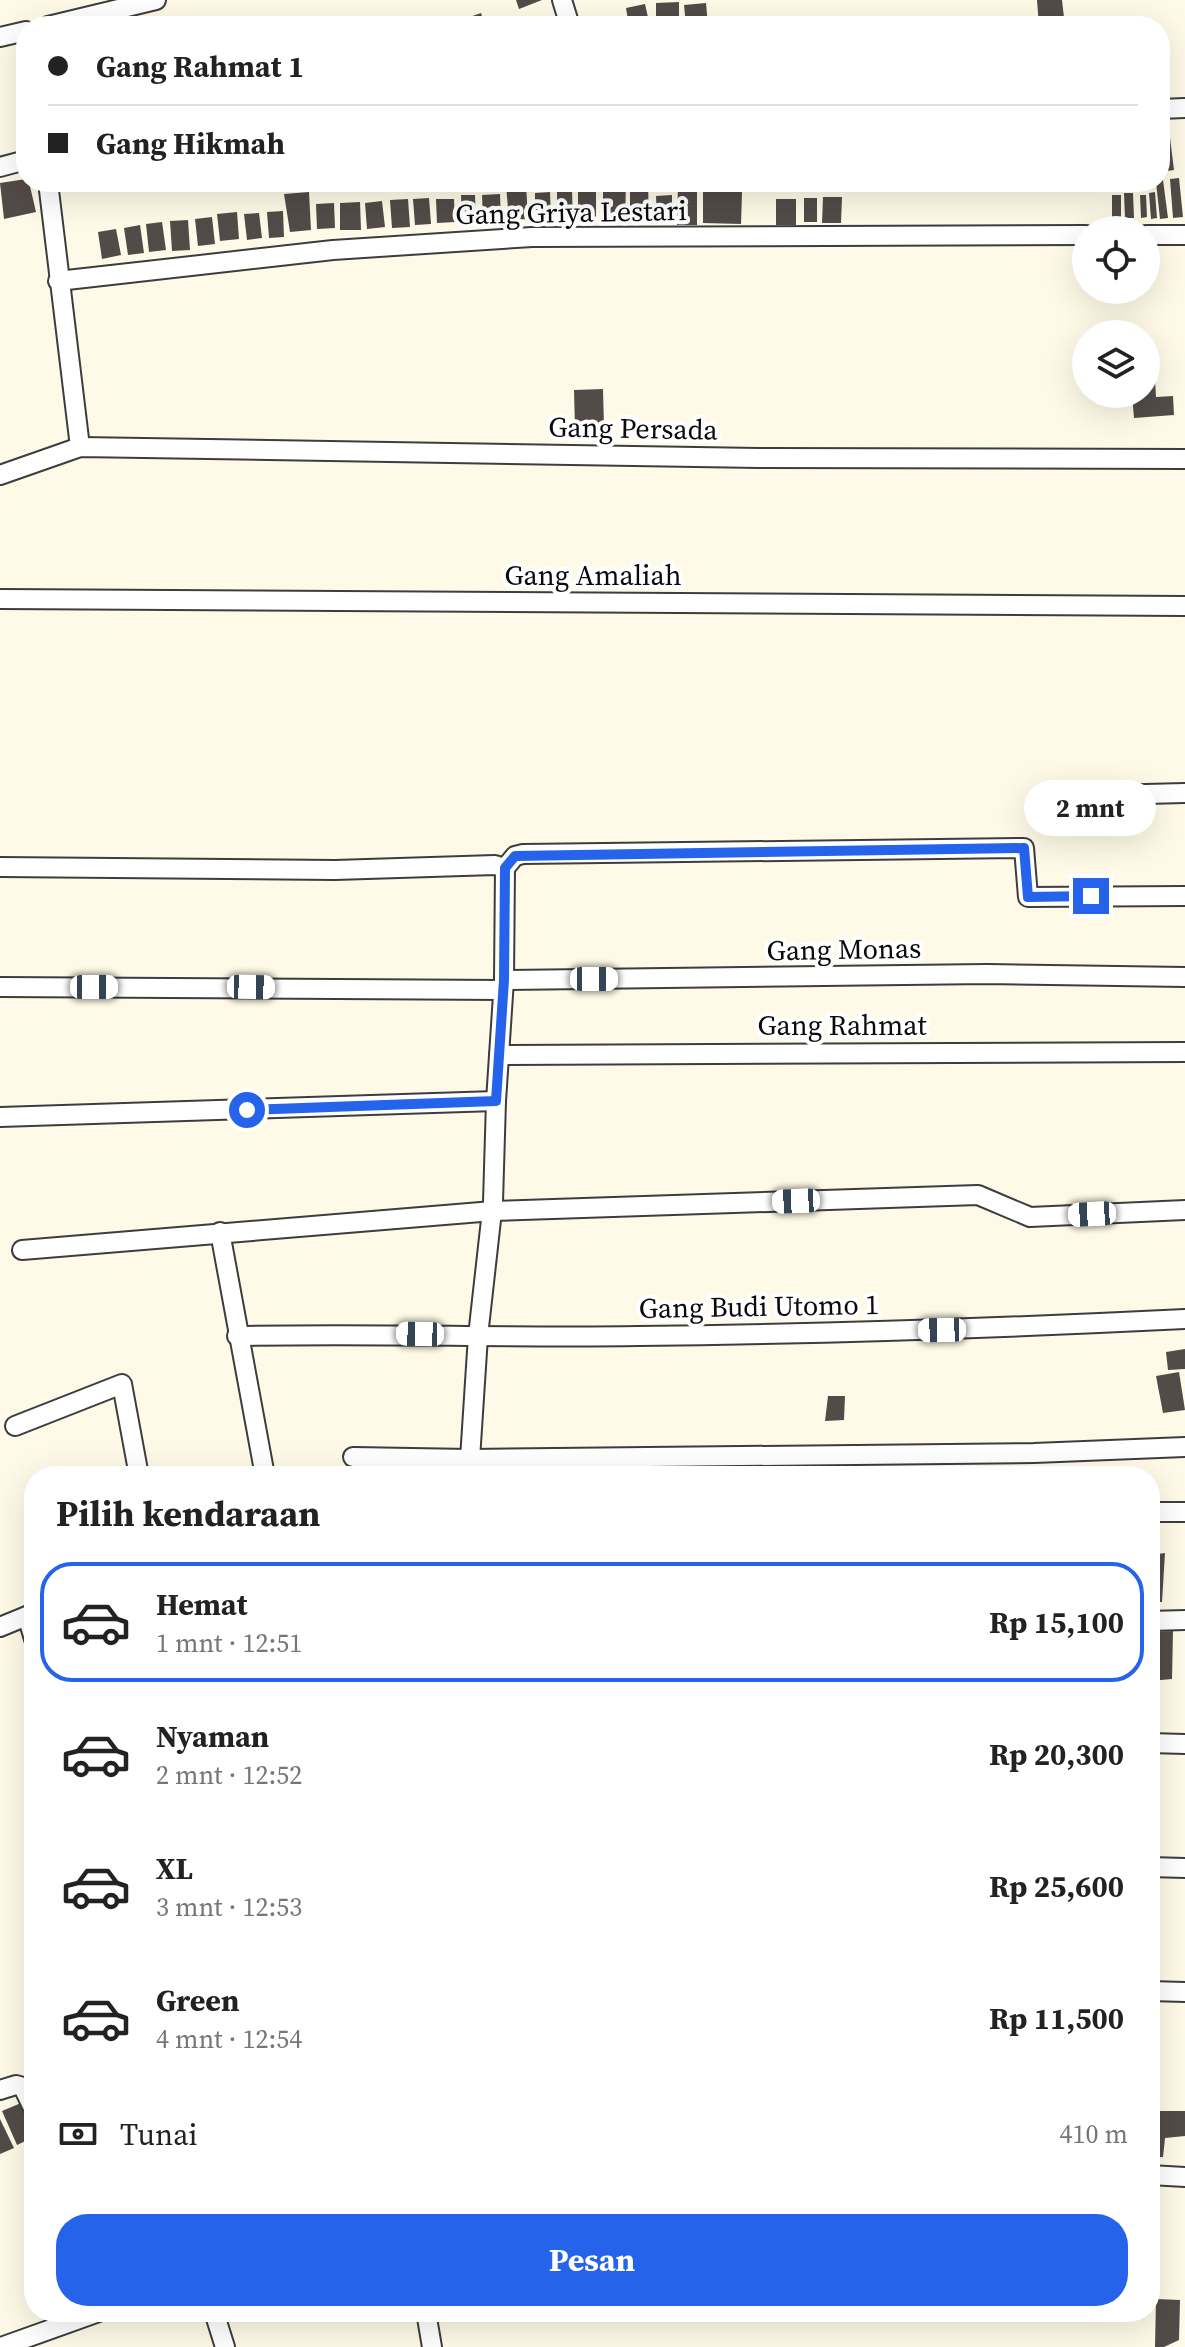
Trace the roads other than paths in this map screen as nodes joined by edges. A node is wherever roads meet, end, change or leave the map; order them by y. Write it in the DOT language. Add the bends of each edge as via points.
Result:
graph roads {
  1 [pos="156,0"];
  2 [pos="90,16"];
  3 [pos="49,192"];
  4 [pos="1072,235"];
  5 [pos="1160,235"];
  6 [pos="1185,235"];
  7 [pos="58,281"];
  8 [pos="80,447"];
  9 [pos="1185,459"];
  10 [pos="0,475"];
  11 [pos="0,599"];
  12 [pos="1185,606"];
  13 [pos="1185,793"];
  14 [pos="1066,796"];
  15 [pos="0,867"];
  16 [pos="505,868"];
  17 [pos="1185,896"];
  18 [pos="1185,977"];
  19 [pos="504,985"];
  20 [pos="0,987"];
  21 [pos="1185,1052"];
  22 [pos="499,1055"];
  23 [pos="496,1101"];
  24 [pos="0,1117"];
  25 [pos="1185,1210"];
  26 [pos="493,1211"];
  27 [pos="220,1232"];
  28 [pos="22,1250"];
  29 [pos="1185,1319"];
  30 [pos="237,1336"];
  31 [pos="478,1336"];
  32 [pos="15,1426"];
  33 [pos="1185,1447"];
  34 [pos="353,1457"];
  35 [pos="470,1459"];
  36 [pos="137,1466"];
  37 [pos="263,1466"];
  38 [pos="421,1466"];
  39 [pos="444,1466"];
  40 [pos="1160,1512"];
  41 [pos="1185,1512"];
  42 [pos="24,1617"];
  43 [pos="1185,1620"];
  44 [pos="1160,1621"];
  45 [pos="0,1627"];
  46 [pos="1160,1743"];
  47 [pos="1185,1744"];
  48 [pos="1160,1867"];
  49 [pos="1185,1868"];
  50 [pos="1160,1991"];
  51 [pos="1185,1992"];
  52 [pos="24,2089"];
  53 [pos="0,2090"];
  54 [pos="1160,2176"];
  55 [pos="1185,2177"];
  56 [pos="71,2322"];
  57 [pos="217,2322"];
  58 [pos="428,2322"];
  59 [pos="1,2347"];
  60 [pos="225,2347"];
  61 [pos="432,2347"];
  1 -- 2 [label="street"];
  3 -- 7 [label="street"];
  4 -- 7 [label="street, Gang Griya Lestari" via="532,237 333,250"];
  5 -- 6 [label="street"];
  7 -- 8 [label="street"];
  8 -- 9 [label="street, Gang Persada"];
  8 -- 10 [label="street"];
  11 -- 12 [label="street, Gang Amaliah"];
  13 -- 14 [label="street"];
  15 -- 16 [label="street"];
  16 -- 17 [label="street" via="523,854 1024,848 1028,897"];
  16 -- 19 [label="street"];
  18 -- 19 [label="street, Gang Monas" via="987,974"];
  19 -- 20 [label="street, Gang Monas"];
  19 -- 22 [label="street"];
  21 -- 22 [label="street, Gang Rahmat"];
  22 -- 23 [label="street"];
  23 -- 24 [label="street"];
  23 -- 26 [label="street"];
  25 -- 26 [label="street" via="1030,1217 978,1195"];
  26 -- 27 [label="street"];
  26 -- 31 [label="street"];
  27 -- 28 [label="street"];
  27 -- 30 [label="street"];
  29 -- 31 [label="street, Gang Budi Utomo 1" via="987,1329"];
  30 -- 31 [label="street, Gang Budi Utomo 1"];
  30 -- 37 [label="street"];
  31 -- 35 [label="street"];
  32 -- 36 [label="street" via="122,1384"];
  33 -- 35 [label="street"];
  34 -- 38 [label="street"];
  35 -- 39 [label="street"];
  40 -- 41 [label="street"];
  42 -- 45 [label="street"];
  43 -- 44 [label="street"];
  46 -- 47 [label="street"];
  48 -- 49 [label="street"];
  50 -- 51 [label="street"];
  52 -- 53 [label="street" via="16,2085"];
  54 -- 55 [label="street"];
  56 -- 59 [label="street"];
  57 -- 60 [label="street"];
  58 -- 61 [label="street"];
}
